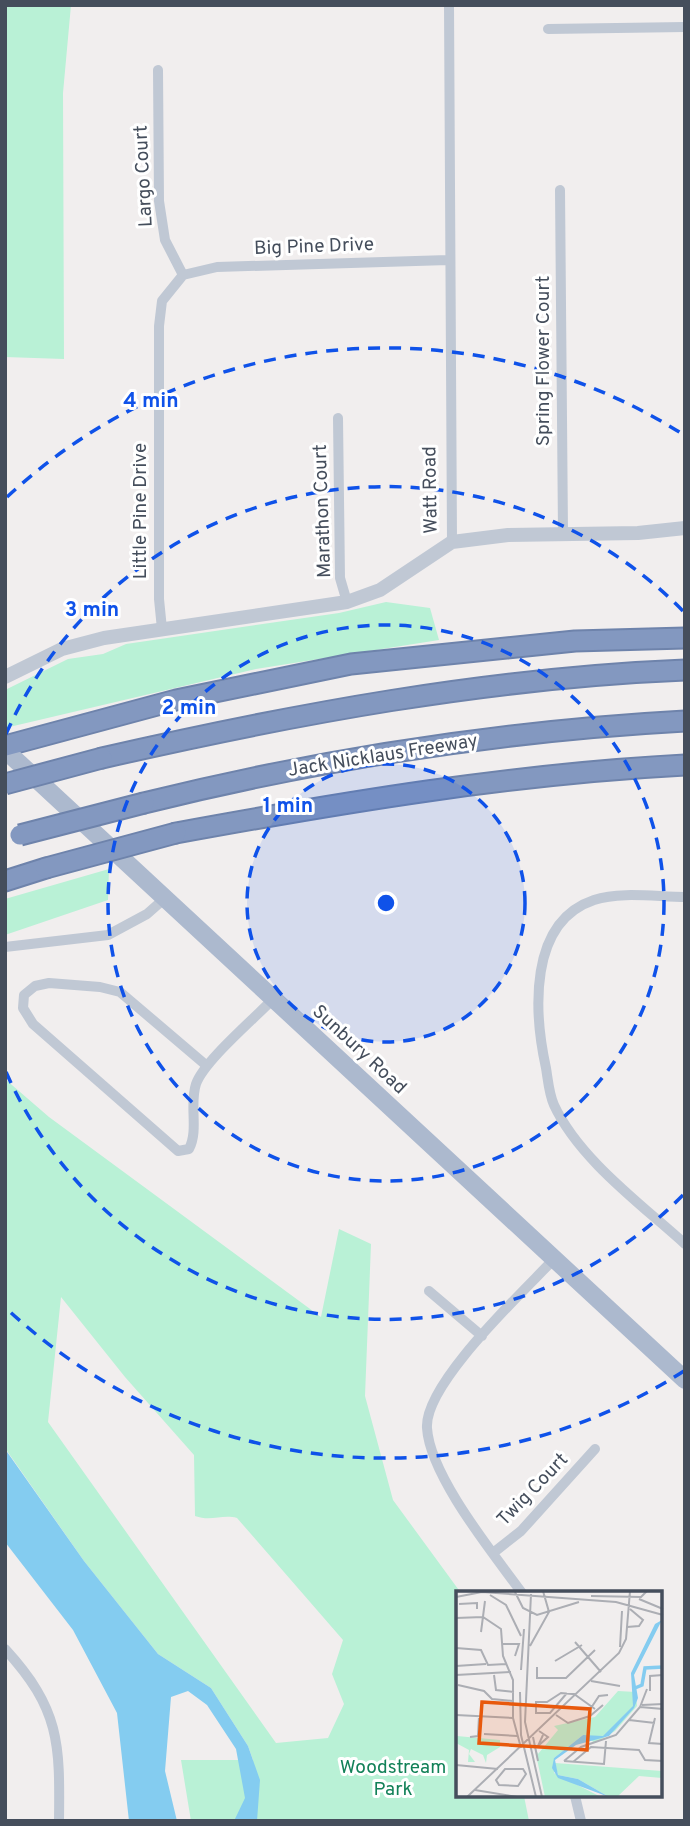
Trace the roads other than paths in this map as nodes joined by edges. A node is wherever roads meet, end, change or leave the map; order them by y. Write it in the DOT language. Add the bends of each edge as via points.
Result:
graph roads {
  1 [pos="449,5"];
  2 [pos="685,27"];
  3 [pos="548,29"];
  4 [pos="158,70"];
  5 [pos="560,190"];
  6 [pos="448,260"];
  7 [pos="183,275"];
  8 [pos="338,418"];
  9 [pos="685,528"];
  10 [pos="563,533"];
  11 [pos="452,542"];
  12 [pos="346,602"];
  13 [pos="162,629"];
  14 [pos="685,638"];
  15 [pos="685,670"];
  16 [pos="5,677"];
  17 [pos="685,721"];
  18 [pos="5,748"];
  19 [pos="685,765"];
  20 [pos="5,784"];
  21 [pos="13,837"];
  22 [pos="5,881"];
  23 [pos="685,897"];
  24 [pos="164,899"];
  25 [pos="5,947"];
  26 [pos="273,999"];
  27 [pos="207,1066"];
  28 [pos="685,1244"];
  29 [pos="554,1259"];
  30 [pos="429,1291"];
  31 [pos="482,1336"];
  32 [pos="685,1380"];
  33 [pos="595,1449"];
  34 [pos="493,1553"];
  35 [pos="521,1591"];
  36 [pos="5,1649"];
  37 [pos="575,1798"];
  38 [pos="59,1821"];
  39 [pos="581,1821"];
  1 -- 6 [label="street, Watt Road"];
  2 -- 3 [label="street"];
  4 -- 7 [label="street, Largo Court" via="159,201 165,240"];
  5 -- 10 [label="street, Spring Flower Court"];
  6 -- 7 [label="street, Big Pine Drive" via="217,267"];
  6 -- 11 [label="street, Watt Road"];
  7 -- 13 [label="street, Little Pine Drive" via="162,301 159,326"];
  8 -- 12 [label="street, Marathon Court" via="340,578"];
  9 -- 10 [label="street"];
  10 -- 11 [label="street"];
  11 -- 12 [label="street, Watt Road" via="380,590"];
  12 -- 13 [label="street, Watt Road"];
  13 -- 16 [label="street, Watt Road" via="62,649"];
  14 -- 18 [label="highway" via="575,641 351,664 176,700"];
  15 -- 20 [label="highway, bridge" via="413,697 219,731"];
  17 -- 21 [label="highway, Jack Nicklaus Freeway, bridge" via="580,728 411,749 232,781"];
  18 -- 24 [label="main road, Sunbury Road"];
  19 -- 22 [label="highway, bridge" via="584,770 373,797 176,833"];
  23 -- 28 [label="street" via="593,900 564,918 548,944 540,970 540,1042 554,1104 589,1156"];
  24 -- 25 [label="street" via="108,935"];
  24 -- 26 [label="main road, Sunbury Road"];
  26 -- 27 [label="street"];
  26 -- 29 [label="main road, Sunbury Road"];
  27 -- 27 [label="street" via="193,1100 192,1142 189,1149 178,1151 33,1024 23,1008 24,995 35,985 49,983 112,989 130,999"];
  29 -- 31 [label="street"];
  29 -- 32 [label="main road, Sunbury Road"];
  30 -- 31 [label="street"];
  31 -- 34 [label="street" via="431,1404 426,1427 435,1466"];
  33 -- 34 [label="street, Twig Court" via="521,1531"];
  34 -- 35 [label="street"];
  36 -- 38 [label="street" via="50,1711 60,1755"];
  37 -- 39 [label="street"];
}
